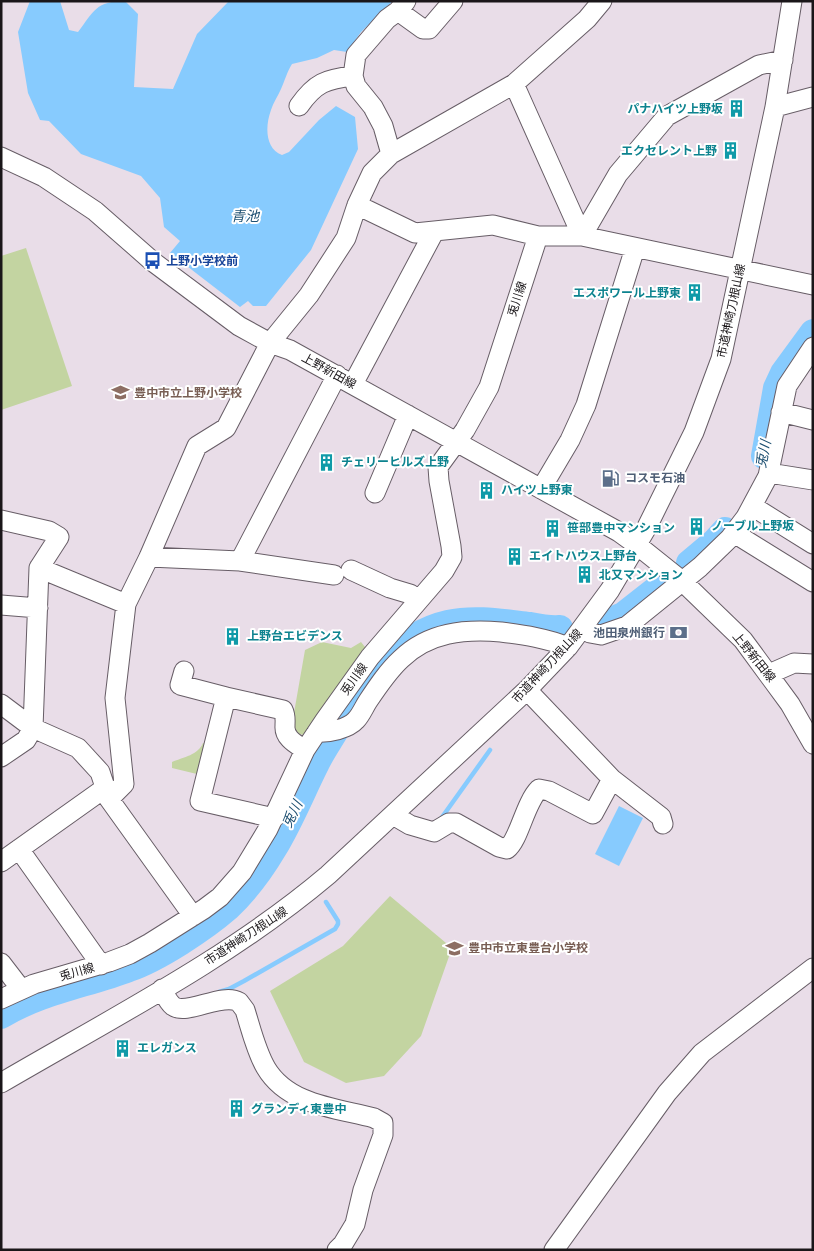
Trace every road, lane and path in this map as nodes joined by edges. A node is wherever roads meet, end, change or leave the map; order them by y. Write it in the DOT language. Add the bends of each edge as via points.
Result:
graph roads {
  1 [pos="452,1"];
  2 [pos="602,1"];
  3 [pos="792,1"];
  4 [pos="402,6"];
  5 [pos="783,60"];
  6 [pos="353,76"];
  7 [pos="514,84"];
  8 [pos="813,97"];
  9 [pos="299,106"];
  10 [pos="775,106"];
  11 [pos="391,154"];
  12 [pos="1,157"];
  13 [pos="357,205"];
  14 [pos="434,232"];
  15 [pos="538,236"];
  16 [pos="582,236"];
  17 [pos="636,248"];
  18 [pos="740,269"];
  19 [pos="813,285"];
  20 [pos="270,343"];
  21 [pos="813,347"];
  22 [pos="345,380"];
  23 [pos="781,412"];
  24 [pos="408,415"];
  25 [pos="813,420"];
  26 [pos="456,442"];
  27 [pos="769,473"];
  28 [pos="813,480"];
  29 [pos="541,489"];
  30 [pos="375,493"];
  31 [pos="752,506"];
  32 [pos="1,520"];
  33 [pos="734,533"];
  34 [pos="813,544"];
  35 [pos="637,545"];
  36 [pos="149,557"];
  37 [pos="240,561"];
  38 [pos="40,568"];
  39 [pos="675,576"];
  40 [pos="813,582"];
  41 [pos="419,600"];
  42 [pos="126,604"];
  43 [pos="1,605"];
  44 [pos="38,608"];
  45 [pos="583,629"];
  46 [pos="568,647"];
  47 [pos="813,664"];
  48 [pos="184,671"];
  49 [pos="770,674"];
  50 [pos="526,690"];
  51 [pos="226,697"];
  52 [pos="1,704"];
  53 [pos="34,728"];
  54 [pos="324,731"];
  55 [pos="813,744"];
  56 [pos="305,750"];
  57 [pos="1,757"];
  58 [pos="122,761"];
  59 [pos="612,779"];
  60 [pos="105,786"];
  61 [pos="393,815"];
  62 [pos="274,818"];
  63 [pos="663,824"];
  64 [pos="19,849"];
  65 [pos="1,862"];
  66 [pos="193,916"];
  67 [pos="1,963"];
  68 [pos="101,964"];
  69 [pos="813,968"];
  70 [pos="21,989"];
  71 [pos="162,989"];
  72 [pos="1,999"];
  73 [pos="1,1083"];
  74 [pos="337,1250"];
  75 [pos="554,1250"];
  1 -- 4 [label="street" via="429,29 423,29"];
  2 -- 7 [label="street" via="587,19"];
  3 -- 5 [label="street, 市道神崎刀根山線"];
  4 -- 6 [label="street" via="356,55"];
  5 -- 10 [label="street, 市道神崎刀根山線"];
  5 -- 16 [label="street" via="759,65 667,116 618,174"];
  6 -- 9 [label="street" via="319,84"];
  6 -- 11 [label="street" via="356,86 384,126"];
  7 -- 11 [label="street"];
  7 -- 16 [label="street"];
  8 -- 10 [label="street"];
  10 -- 18 [label="street, 市道神崎刀根山線"];
  11 -- 13 [label="street" via="372,173"];
  12 -- 20 [label="street, 上野新田線" via="44,176 95,212 152,261 239,326"];
  13 -- 14 [label="street" via="415,233"];
  13 -- 20 [label="street" via="346,238 310,295"];
  14 -- 15 [label="street" via="493,225"];
  14 -- 22 [label="street"];
  15 -- 16 [label="street"];
  15 -- 26 [label="street, 兎川線" via="489,387"];
  16 -- 17 [label="street"];
  17 -- 18 [label="street"];
  17 -- 29 [label="street" via="586,405"];
  18 -- 19 [label="street"];
  18 -- 35 [label="street, 市道神崎刀根山線" via="718,368 694,432"];
  20 -- 22 [label="street, 上野新田線" via="290,350"];
  20 -- 36 [label="street" via="226,428 197,446"];
  21 -- 23 [label="street" via="788,383"];
  22 -- 24 [label="street, 上野新田線"];
  22 -- 37 [label="street"];
  23 -- 25 [label="street"];
  23 -- 27 [label="street"];
  24 -- 26 [label="street, 上野新田線"];
  24 -- 30 [label="street"];
  26 -- 29 [label="street, 上野新田線"];
  26 -- 41 [label="street, 兎川線" via="438,470 452,556"];
  27 -- 28 [label="street"];
  27 -- 31 [label="street"];
  29 -- 35 [label="street, 上野新田線"];
  31 -- 33 [label="street"];
  31 -- 34 [label="street"];
  32 -- 38 [label="street" via="49,531 59,537"];
  33 -- 39 [label="street" via="720,548"];
  33 -- 40 [label="street"];
  35 -- 39 [label="street, 上野新田線"];
  35 -- 45 [label="street, 市道神崎刀根山線"];
  36 -- 37 [label="street"];
  36 -- 42 [label="street"];
  37 -- 41 [label="street" via="343,573 410,594"];
  38 -- 42 [label="street"];
  38 -- 44 [label="street"];
  39 -- 45 [label="street" via="627,626 601,634"];
  39 -- 49 [label="street, 上野新田線" via="743,640"];
  41 -- 54 [label="street, 兎川線" via="370,657"];
  42 -- 58 [label="street" via="115,698"];
  43 -- 44 [label="street"];
  44 -- 53 [label="street"];
  45 -- 46 [label="street, 市道神崎刀根山線"];
  46 -- 50 [label="street, 市道神崎刀根山線"];
  46 -- 54 [label="street" via="540,637 493,632 466,631 437,636 400,659 352,724"];
  47 -- 49 [label="street" via="794,663"];
  48 -- 51 [label="street" via="180,685"];
  49 -- 55 [label="street, 上野新田線"];
  50 -- 59 [label="street"];
  50 -- 61 [label="street, 市道神崎刀根山線"];
  51 -- 56 [label="street" via="283,710 286,735"];
  51 -- 62 [label="street" via="200,801"];
  52 -- 53 [label="street"];
  53 -- 57 [label="street" via="26,740"];
  53 -- 60 [label="street" via="78,748"];
  54 -- 56 [label="street, 兎川線"];
  56 -- 62 [label="street, 兎川線"];
  58 -- 60 [label="street"];
  58 -- 60 [label="street" via="124,784"];
  59 -- 61 [label="street" via="593,814 540,788 507,849 456,823 449,823 434,832 410,825"];
  59 -- 63 [label="street" via="661,817"];
  60 -- 64 [label="street"];
  60 -- 66 [label="street"];
  61 -- 71 [label="street, 市道神崎刀根山線" via="328,876 283,912"];
  62 -- 66 [label="street, 兎川線" via="237,879 220,897"];
  64 -- 65 [label="street"];
  64 -- 68 [label="street"];
  66 -- 68 [label="street, 兎川線" via="140,949"];
  67 -- 70 [label="street"];
  68 -- 70 [label="street, 兎川線"];
  69 -- 75 [label="street" via="702,1054 684,1072"];
  70 -- 72 [label="street, 兎川線"];
  71 -- 73 [label="street, 市道神崎刀根山線"];
  71 -- 74 [label="street" via="171,1005 178,1008 227,999 240,1002 266,1068 287,1091 309,1101 383,1123 383,1135 363,1190 355,1224"];
}
